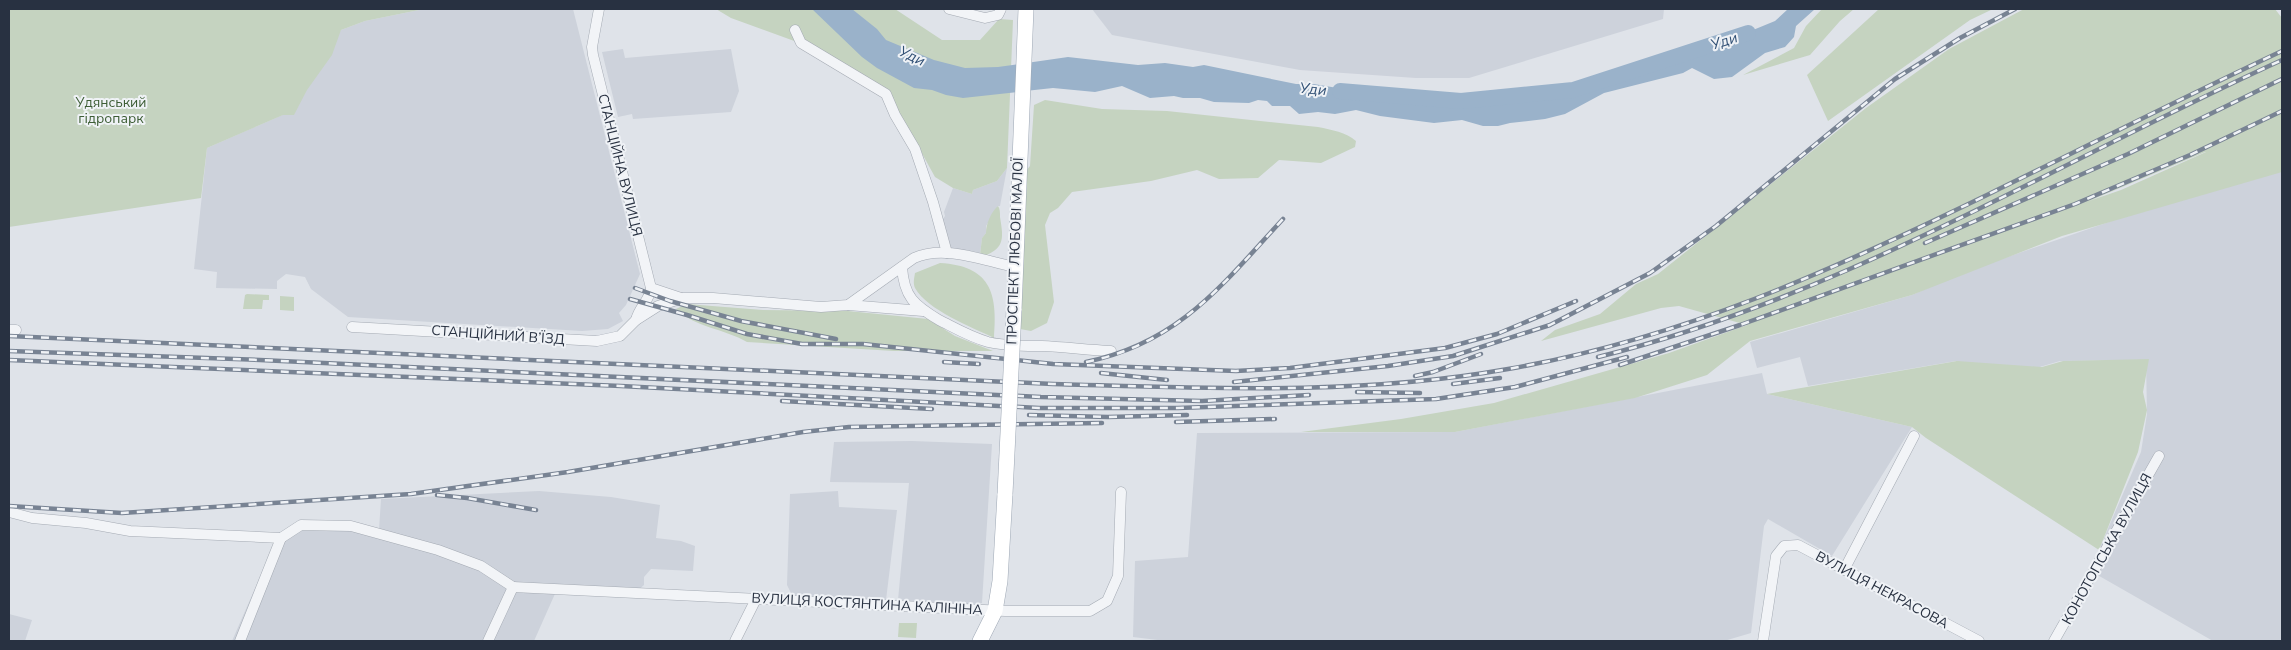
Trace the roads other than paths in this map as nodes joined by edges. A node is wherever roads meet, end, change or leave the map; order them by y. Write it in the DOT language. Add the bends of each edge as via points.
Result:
graph roads {
  1 [pos="600,9"];
  2 [pos="949,9"];
  3 [pos="1001,9"];
  4 [pos="1026,15"];
  5 [pos="795,30"];
  6 [pos="948,253"];
  7 [pos="902,267"];
  8 [pos="1015,268"];
  9 [pos="651,288"];
  10 [pos="683,298"];
  11 [pos="848,305"];
  12 [pos="923,311"];
  13 [pos="636,320"];
  14 [pos="352,326"];
  15 [pos="1111,351"];
  16 [pos="1914,436"];
  17 [pos="2159,456"];
  18 [pos="1121,492"];
  19 [pos="9,512"];
  20 [pos="281,538"];
  21 [pos="1844,570"];
  22 [pos="514,588"];
  23 [pos="756,599"];
  24 [pos="995,611"];
  25 [pos="240,641"];
  26 [pos="488,641"];
  27 [pos="735,641"];
  28 [pos="980,641"];
  29 [pos="1763,641"];
  30 [pos="1979,641"];
  31 [pos="2054,641"];
  1 -- 9 [label="street, СТАНЦІЙНА ВУЛИЦЯ" via="593,55"];
  2 -- 3 [label="street" via="985,18 998,15"];
  4 -- 8 [label="main road, ПРОСПЕКТ ЛЮБОВІ МАЛОЇ"];
  5 -- 6 [label="street" via="801,43 886,94 912,142"];
  6 -- 7 [label="street" via="925,253"];
  6 -- 8 [label="street"];
  7 -- 11 [label="street"];
  7 -- 12 [label="street" via="908,295"];
  8 -- 24 [label="main road, ПРОСПЕКТ ЛЮБОВІ МАЛОЇ, bridge" via="1000,581"];
  9 -- 10 [label="street"];
  9 -- 13 [label="street"];
  10 -- 11 [label="street" via="821,307"];
  10 -- 13 [label="street" via="658,306"];
  11 -- 12 [label="street"];
  12 -- 15 [label="street" via="964,334 989,342"];
  13 -- 14 [label="street, СТАНЦІЙНИЙ В’ЇЗД" via="620,336 597,341"];
  16 -- 21 [label="street"];
  17 -- 31 [label="street, КОНОТОПСЬКА ВУЛИЦЯ"];
  18 -- 24 [label="street, ВУЛИЦЯ КОСТЯНТИНА КАЛІНІНА" via="1118,576 1107,601 1090,611"];
  19 -- 20 [label="street" via="32,518 130,530"];
  20 -- 22 [label="street" via="301,525 351,526 438,550 481,566"];
  20 -- 25 [label="street"];
  21 -- 29 [label="street, ВУЛИЦЯ НЕКРАСОВА" via="1798,545 1784,546 1776,556"];
  21 -- 30 [label="street, ВУЛИЦЯ НЕКРАСОВА"];
  22 -- 23 [label="street, ВУЛИЦЯ КОСТЯНТИНА КАЛІНІНА"];
  22 -- 26 [label="street"];
  23 -- 24 [label="street, ВУЛИЦЯ КОСТЯНТИНА КАЛІНІНА"];
  23 -- 27 [label="street"];
  24 -- 28 [label="main road, ПРОСПЕКТ ЛЮБОВІ МАЛОЇ"];
}
